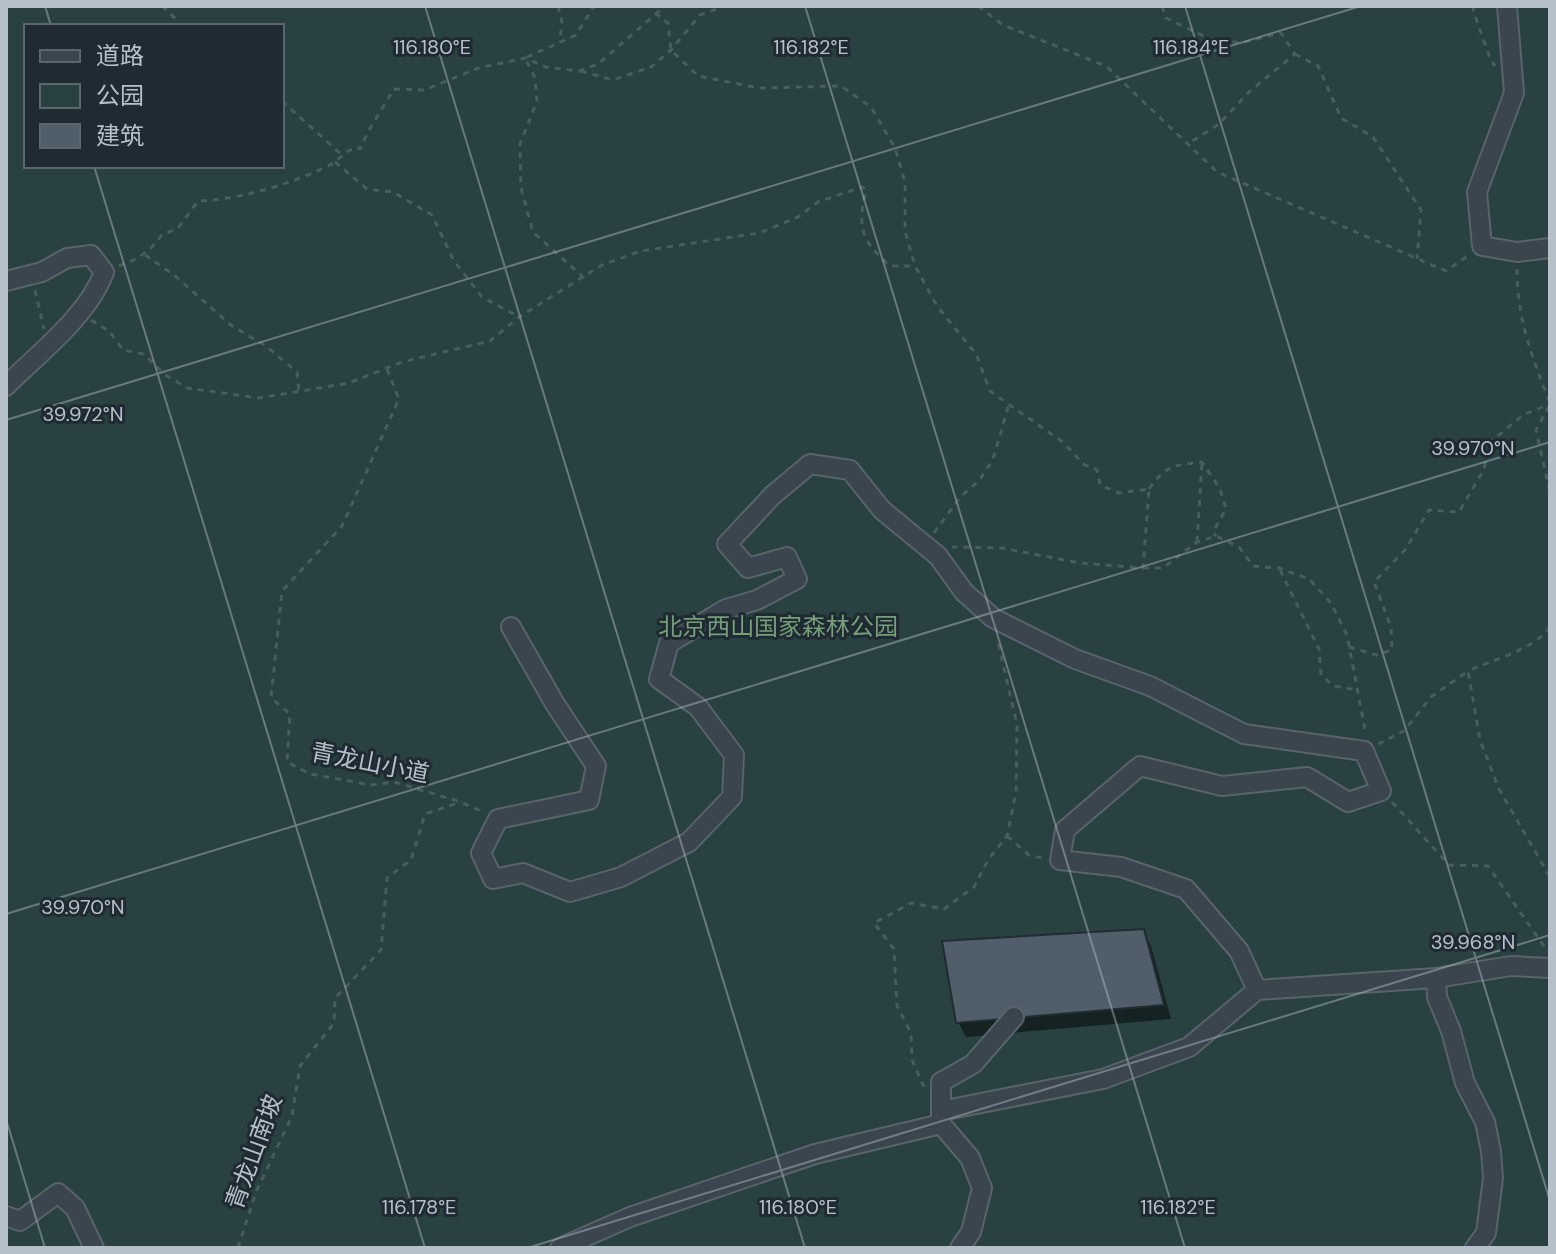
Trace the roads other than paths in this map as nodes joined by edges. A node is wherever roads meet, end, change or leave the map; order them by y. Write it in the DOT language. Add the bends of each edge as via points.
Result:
graph roads {
  1 [pos="1507,6"];
  2 [pos="1550,248"];
  3 [pos="13,280"];
  4 [pos="6,386"];
  5 [pos="511,627"];
  6 [pos="1550,968"];
  7 [pos="1436,978"];
  8 [pos="1257,990"];
  9 [pos="1014,1017"];
  10 [pos="941,1110"];
  11 [pos="6,1216"];
  12 [pos="94,1248"];
  13 [pos="560,1248"];
  14 [pos="960,1248"];
  15 [pos="1475,1248"];
  1 -- 2 [label="lane" via="1514,93 1477,192 1482,246 1517,252"];
  3 -- 4 [label="lane" via="67,258 91,255 104,272 96,293"];
  5 -- 8 [label="lane" via="596,766 589,800 498,819 481,853 493,879 523,873 570,892 621,877 689,842 732,797 734,755 698,707 659,679 669,643 726,609 797,579 787,557 748,568 727,544 810,464 850,470 882,510 932,551 993,618 1075,659 1150,686 1244,734 1364,751 1381,791 1348,802 1307,777 1222,786 1140,766 1065,830 1060,860 1121,867 1186,889 1239,951"];
  6 -- 7 [label="lane" via="1511,966"];
  7 -- 8 [label="lane"];
  7 -- 15 [label="lane" via="1437,997 1491,1151 1486,1233"];
  8 -- 10 [label="lane" via="1189,1047 1103,1079"];
  9 -- 10 [label="lane" via="973,1064 941,1082"];
  10 -- 13 [label="lane" via="630,1217"];
  10 -- 14 [label="lane" via="982,1188 971,1232"];
  11 -- 12 [label="lane" via="20,1221 58,1193 75,1208"];
}
